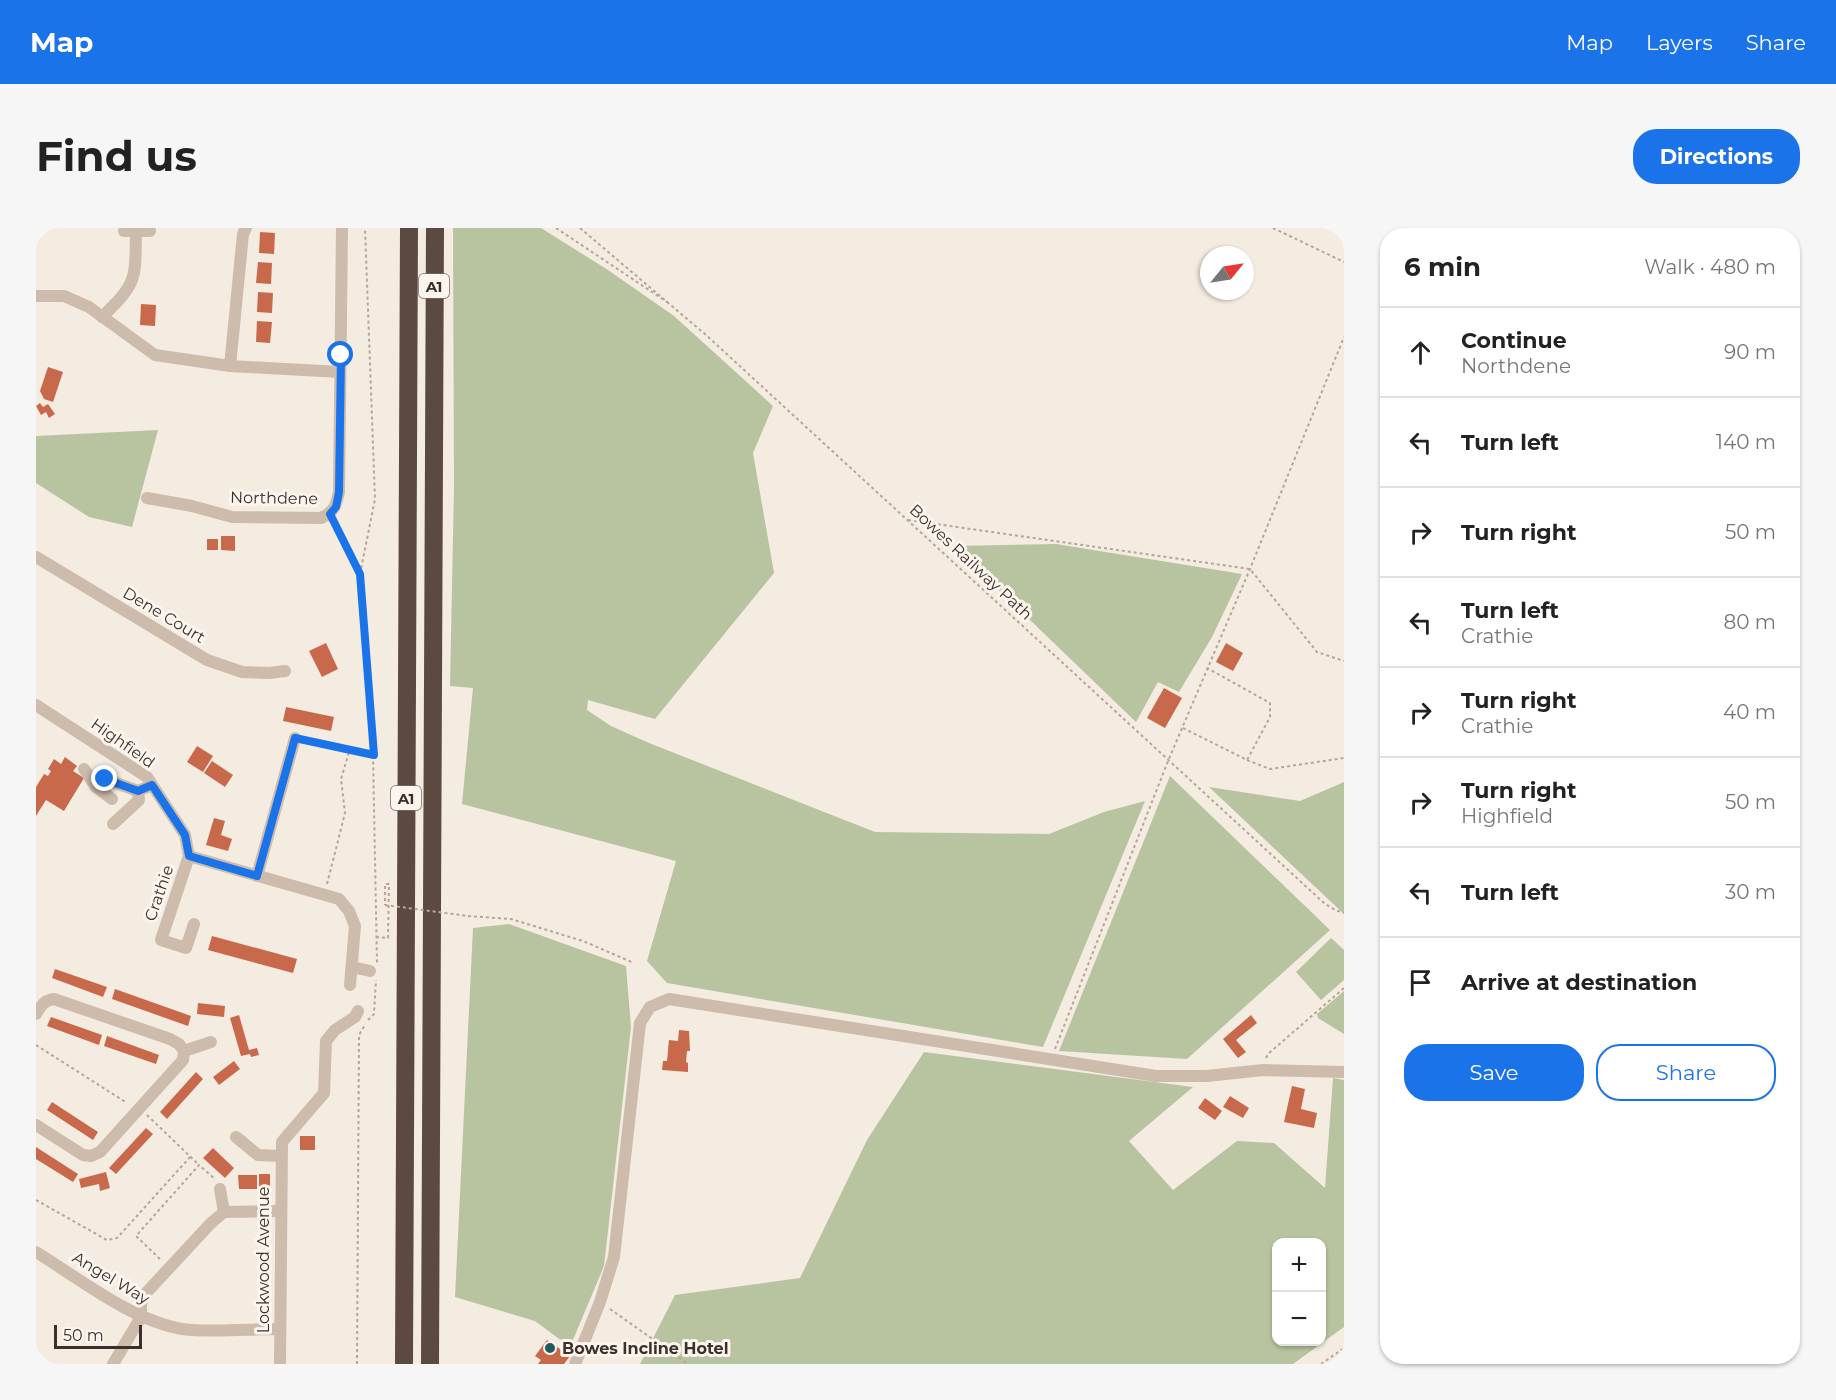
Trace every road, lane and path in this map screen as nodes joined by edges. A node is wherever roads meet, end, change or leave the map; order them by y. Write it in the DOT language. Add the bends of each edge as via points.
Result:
graph roads {
  1 [pos="246,228"];
  2 [pos="342,228"];
  3 [pos="365,228"];
  4 [pos="435,228"];
  5 [pos="556,228"];
  6 [pos="580,228"];
  7 [pos="1273,228"];
  8 [pos="409,229"];
  9 [pos="150,231"];
  10 [pos="1344,262"];
  11 [pos="36,296"];
  12 [pos="676,309"];
  13 [pos="102,317"];
  14 [pos="1344,337"];
  15 [pos="230,366"];
  16 [pos="340,372"];
  17 [pos="147,498"];
  18 [pos="330,514"];
  19 [pos="908,520"];
  20 [pos="36,557"];
  21 [pos="1250,569"];
  22 [pos="360,574"];
  23 [pos="1344,661"];
  24 [pos="1208,668"];
  25 [pos="285,671"];
  26 [pos="36,705"];
  27 [pos="1182,728"];
  28 [pos="295,738"];
  29 [pos="351,749"];
  30 [pos="374,755"];
  31 [pos="1344,758"];
  32 [pos="1246,760"];
  33 [pos="1168,761"];
  34 [pos="84,769"];
  35 [pos="152,785"];
  36 [pos="96,787"];
  37 [pos="138,791"];
  38 [pos="112,799"];
  39 [pos="113,824"];
  40 [pos="189,856"];
  41 [pos="257,876"];
  42 [pos="324,896"];
  43 [pos="1344,913"];
  44 [pos="194,924"];
  45 [pos="376,937"];
  46 [pos="634,963"];
  47 [pos="352,967"];
  48 [pos="374,970"];
  49 [pos="350,985"];
  50 [pos="1344,988"];
  51 [pos="358,1011"];
  52 [pos="36,1014"];
  53 [pos="211,1042"];
  54 [pos="36,1045"];
  55 [pos="184,1051"];
  56 [pos="1050,1060"];
  57 [pos="1263,1070"];
  58 [pos="1344,1072"];
  59 [pos="138,1108"];
  60 [pos="36,1125"];
  61 [pos="236,1137"];
  62 [pos="191,1156"];
  63 [pos="280,1156"];
  64 [pos="199,1165"];
  65 [pos="220,1190"];
  66 [pos="36,1200"];
  67 [pos="281,1211"];
  68 [pos="224,1212"];
  69 [pos="36,1252"];
  70 [pos="167,1272"];
  71 [pos="600,1302"];
  72 [pos="141,1317"];
  73 [pos="279,1329"];
  74 [pos="1344,1348"];
  75 [pos="113,1364"];
  76 [pos="280,1364"];
  77 [pos="357,1364"];
  78 [pos="404,1364"];
  79 [pos="430,1364"];
  80 [pos="575,1364"];
  81 [pos="688,1364"];
  82 [pos="1322,1364"];
  1 -- 15 [label="street"];
  2 -- 16 [label="street, Northdene"];
  3 -- 22 [label="path" via="375,499"];
  4 -- 79 [label="highway, A1"];
  5 -- 12 [label="path"];
  6 -- 12 [label="path, Bowes Railway Path"];
  7 -- 10 [label="path"];
  8 -- 78 [label="highway, A1"];
  9 -- 13 [label="street" via="130,231 135,273 132,283"];
  11 -- 13 [label="street" via="64,296"];
  12 -- 19 [label="path, Bowes Railway Path"];
  13 -- 15 [label="street" via="155,356"];
  14 -- 21 [label="path"];
  15 -- 16 [label="street"];
  16 -- 18 [label="street, Northdene" via="339,492"];
  17 -- 18 [label="street, Northdene" via="231,517 321,518"];
  18 -- 22 [label="path"];
  19 -- 21 [label="path"];
  19 -- 33 [label="path, Bowes Railway Path"];
  20 -- 25 [label="street, Dene Court" via="207,660 242,672"];
  21 -- 23 [label="path" via="1317,652"];
  21 -- 24 [label="path"];
  22 -- 30 [label="path"];
  24 -- 27 [label="path"];
  24 -- 32 [label="path" via="1270,703 1270,717"];
  26 -- 35 [label="street, Highfield" via="147,777"];
  27 -- 32 [label="path"];
  27 -- 33 [label="path"];
  28 -- 29 [label="path"];
  28 -- 41 [label="street"];
  29 -- 30 [label="path"];
  29 -- 42 [label="path" via="341,779 345,813"];
  30 -- 45 [label="path"];
  31 -- 32 [label="path" via="1270,769"];
  33 -- 43 [label="path, Bowes Railway Path" via="1324,903"];
  33 -- 56 [label="path"];
  34 -- 36 [label="street"];
  35 -- 37 [label="street"];
  35 -- 40 [label="street, Highfield" via="185,835"];
  36 -- 37 [label="street" via="105,779"];
  36 -- 38 [label="street"];
  37 -- 39 [label="street" via="139,800"];
  40 -- 41 [label="street, Crathie"];
  40 -- 44 [label="street, Crathie" via="161,940 186,948"];
  41 -- 42 [label="street, Crathie"];
  42 -- 47 [label="street, Crathie" via="339,899 355,926"];
  45 -- 46 [label="path, bridge" via="388,938 389,916 389,905 390,884 385,884 385,905 395,907 468,916 511,920 583,941"];
  45 -- 48 [label="path"];
  47 -- 48 [label="street"];
  47 -- 49 [label="street, Crathie"];
  48 -- 77 [label="path" via="374,1014 359,1035"];
  50 -- 57 [label="path" via="1268,1054"];
  51 -- 63 [label="street, Lockwood Avenue" via="326,1041 324,1093 282,1142"];
  52 -- 55 [label="street" via="43,1003 54,999 170,1039"];
  53 -- 55 [label="street"];
  54 -- 59 [label="path"];
  55 -- 59 [label="street" via="183,1060"];
  56 -- 57 [label="street" via="1156,1076"];
  56 -- 71 [label="street" via="669,999 650,1008 640,1023 637,1038 614,1257"];
  57 -- 58 [label="street"];
  59 -- 60 [label="street" via="100,1152 91,1156 83,1155"];
  59 -- 62 [label="path"];
  61 -- 63 [label="street" via="258,1155"];
  62 -- 64 [label="path"];
  62 -- 66 [label="path" via="117,1238 107,1240"];
  63 -- 67 [label="street, Lockwood Avenue"];
  64 -- 65 [label="path" via="216,1179"];
  64 -- 70 [label="path" via="136,1236"];
  65 -- 68 [label="street"];
  67 -- 68 [label="street"];
  67 -- 73 [label="street, Lockwood Avenue"];
  68 -- 70 [label="street"];
  69 -- 72 [label="street, Angel Way"];
  70 -- 72 [label="street" via="146,1293"];
  71 -- 80 [label="street"];
  71 -- 81 [label="path"];
  72 -- 73 [label="street, Angel Way" via="181,1329"];
  72 -- 75 [label="street"];
  73 -- 76 [label="street, Lockwood Avenue"];
  74 -- 82 [label="path"];
}
